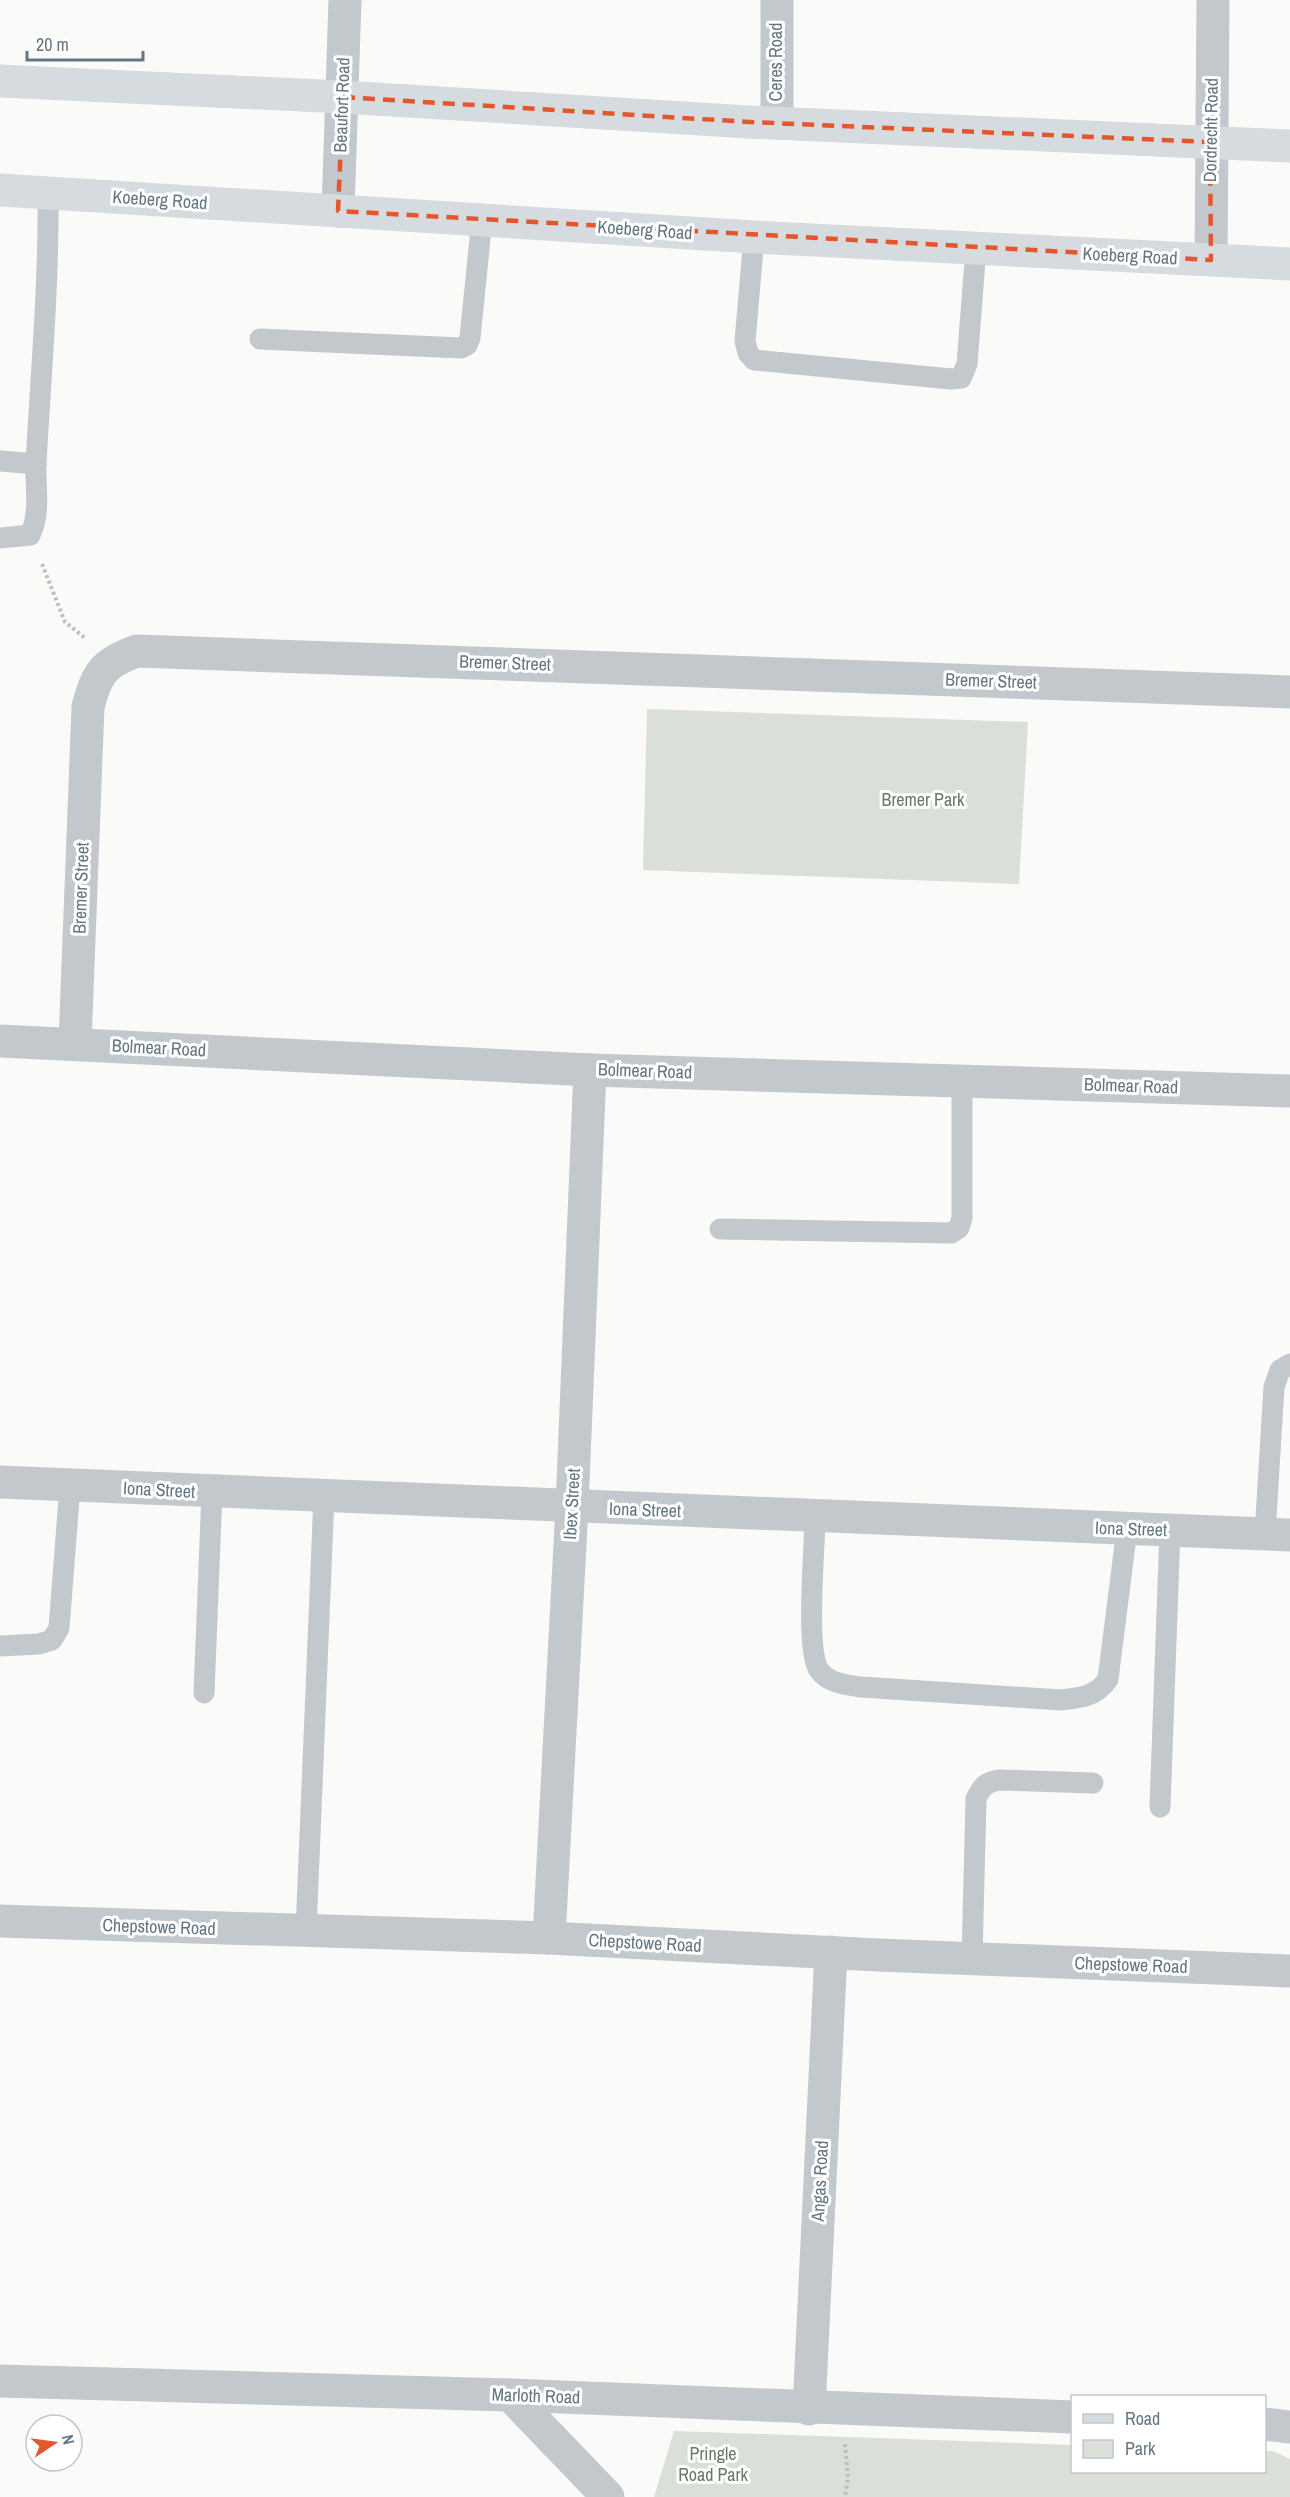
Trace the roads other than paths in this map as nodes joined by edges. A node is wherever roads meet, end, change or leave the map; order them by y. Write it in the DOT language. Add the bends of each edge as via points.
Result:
graph roads {
  1 [pos="345,0"];
  2 [pos="777,0"];
  3 [pos="1213,0"];
  4 [pos="0,81"];
  5 [pos="342,97"];
  6 [pos="777,123"];
  7 [pos="1210,142"];
  8 [pos="1290,146"];
  9 [pos="0,190"];
  10 [pos="48,193"];
  11 [pos="338,211"];
  12 [pos="482,219"];
  13 [pos="754,237"];
  14 [pos="976,248"];
  15 [pos="1210,260"];
  16 [pos="1290,264"];
  17 [pos="260,339"];
  18 [pos="0,461"];
  19 [pos="36,464"];
  20 [pos="0,538"];
  21 [pos="1290,692"];
  22 [pos="0,1041"];
  23 [pos="75,1043"];
  24 [pos="590,1070"];
  25 [pos="962,1080"];
  26 [pos="1290,1091"];
  27 [pos="720,1229"];
  28 [pos="1290,1364"];
  29 [pos="0,1482"];
  30 [pos="70,1485"];
  31 [pos="212,1492"];
  32 [pos="324,1496"];
  33 [pos="572,1507"];
  34 [pos="815,1517"];
  35 [pos="1127,1529"];
  36 [pos="1170,1530"];
  37 [pos="1278,1535"];
  38 [pos="0,1646"];
  39 [pos="204,1693"];
  40 [pos="1093,1783"];
  41 [pos="1160,1808"];
  42 [pos="0,1921"];
  43 [pos="306,1931"];
  44 [pos="549,1938"];
  45 [pos="831,1953"];
  46 [pos="972,1958"];
  47 [pos="1290,1971"];
  48 [pos="0,2381"];
  49 [pos="510,2395"];
  50 [pos="809,2409"];
  51 [pos="1071,2417"];
  52 [pos="1266,2424"];
  53 [pos="1290,2427"];
  54 [pos="608,2497"];
  1 -- 5 [label="street, Beaufort Road"];
  2 -- 6 [label="street, Ceres Road"];
  3 -- 7 [label="street, Dordrecht Road"];
  4 -- 5 [label="main road"];
  5 -- 6 [label="main road"];
  5 -- 11 [label="street, Beaufort Road"];
  6 -- 7 [label="main road"];
  7 -- 8 [label="main road"];
  7 -- 15 [label="street, Dordrecht Road"];
  9 -- 10 [label="main road, Koeberg Road"];
  10 -- 11 [label="main road, Koeberg Road"];
  10 -- 19 [label="lane" via="49,263"];
  11 -- 12 [label="main road, Koeberg Road"];
  12 -- 13 [label="main road, Koeberg Road"];
  12 -- 17 [label="lane" via="467,345 461,348"];
  13 -- 14 [label="main road, Koeberg Road"];
  13 -- 14 [label="lane" via="745,341 754,360 951,379 961,378 967,364"];
  14 -- 15 [label="main road, Koeberg Road"];
  15 -- 16 [label="main road, Koeberg Road"];
  18 -- 19 [label="lane"];
  19 -- 20 [label="lane" via="35,525 30,535"];
  21 -- 23 [label="street, Bremer Street" via="137,651 112,660 94,684 88,707"];
  22 -- 23 [label="street, Bolmear Road"];
  23 -- 24 [label="street, Bolmear Road"];
  24 -- 25 [label="street, Bolmear Road"];
  24 -- 33 [label="street, Ibex Street"];
  25 -- 26 [label="street, Bolmear Road"];
  25 -- 27 [label="lane" via="962,1218 959,1228 951,1233"];
  28 -- 37 [label="lane" via="1280,1370 1274,1387"];
  29 -- 30 [label="street, Iona Street"];
  30 -- 31 [label="street, Iona Street"];
  30 -- 38 [label="lane" via="59,1628 52,1640 39,1644"];
  31 -- 32 [label="street, Iona Street"];
  31 -- 39 [label="lane"];
  32 -- 33 [label="street, Iona Street"];
  32 -- 43 [label="lane"];
  33 -- 34 [label="street, Iona Street"];
  33 -- 44 [label="street, Ibex Street"];
  34 -- 35 [label="street, Iona Street"];
  34 -- 35 [label="lane" via="812,1646 817,1665 827,1677 861,1687 1061,1700 1091,1695 1101,1690 1108,1679"];
  35 -- 36 [label="street, Iona Street"];
  36 -- 37 [label="street, Iona Street"];
  36 -- 41 [label="lane"];
  40 -- 46 [label="lane" via="1000,1780 989,1781 981,1788 976,1799"];
  42 -- 43 [label="street, Chepstowe Road"];
  43 -- 44 [label="street, Chepstowe Road"];
  44 -- 45 [label="street, Chepstowe Road"];
  45 -- 46 [label="street, Chepstowe Road"];
  45 -- 50 [label="street, Angas Road"];
  46 -- 47 [label="street, Chepstowe Road"];
  48 -- 49 [label="street, Marloth Road"];
  49 -- 50 [label="street, Marloth Road"];
  49 -- 54 [label="street"];
  50 -- 51 [label="street, Marloth Road"];
  52 -- 53 [label="street"];
}
